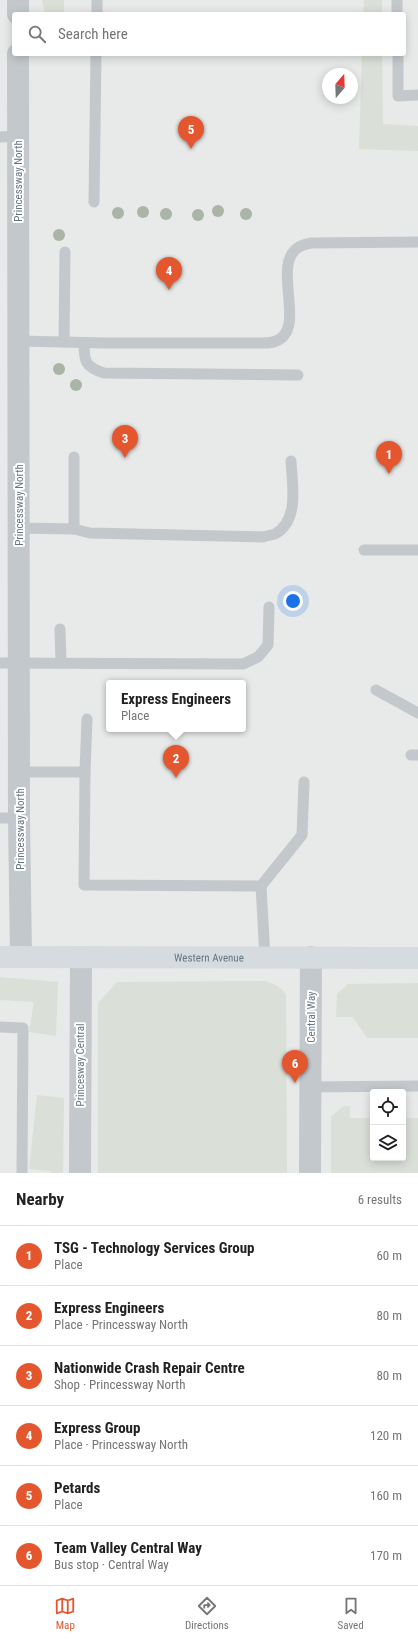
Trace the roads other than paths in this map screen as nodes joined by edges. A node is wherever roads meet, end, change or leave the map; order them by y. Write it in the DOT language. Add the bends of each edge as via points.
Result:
graph roads {
  1 [pos="18,0"];
  2 [pos="97,0"];
  3 [pos="397,0"];
  4 [pos="18,12"];
  5 [pos="97,12"];
  6 [pos="397,12"];
  7 [pos="18,56"];
  8 [pos="96,56"];
  9 [pos="398,56"];
  10 [pos="418,95"];
  11 [pos="9,137"];
  12 [pos="94,202"];
  13 [pos="418,242"];
  14 [pos="65,252"];
  15 [pos="19,341"];
  16 [pos="64,342"];
  17 [pos="84,342"];
  18 [pos="298,375"];
  19 [pos="74,458"];
  20 [pos="291,461"];
  21 [pos="19,528"];
  22 [pos="74,529"];
  23 [pos="364,550"];
  24 [pos="418,550"];
  25 [pos="269,607"];
  26 [pos="60,630"];
  27 [pos="10,663"];
  28 [pos="61,664"];
  29 [pos="376,690"];
  30 [pos="418,713"];
  31 [pos="86,719"];
  32 [pos="19,772"];
  33 [pos="85,772"];
  34 [pos="304,782"];
  35 [pos="10,818"];
  36 [pos="262,886"];
  37 [pos="10,957"];
  38 [pos="81,957"];
  39 [pos="265,957"];
  40 [pos="312,957"];
  41 [pos="418,958"];
  42 [pos="0,1028"];
  43 [pos="418,1086"];
  44 [pos="310,1087"];
  45 [pos="22,1173"];
  46 [pos="80,1173"];
  47 [pos="310,1173"];
  1 -- 4 [label="street"];
  2 -- 5 [label="lane"];
  3 -- 6 [label="lane"];
  7 -- 11 [label="street, Princessway North"];
  8 -- 12 [label="lane"];
  9 -- 10 [label="lane" via="398,96"];
  11 -- 15 [label="street, Princessway North"];
  13 -- 17 [label="lane" via="311,243 298,247 291,255 287,269 290,320 285,335 276,341"];
  14 -- 16 [label="lane"];
  15 -- 16 [label="lane"];
  15 -- 21 [label="street, Princessway North"];
  16 -- 17 [label="lane"];
  17 -- 18 [label="lane" via="84,357 87,364 93,370 104,373"];
  19 -- 22 [label="lane"];
  20 -- 22 [label="lane" via="293,502 290,515 275,534 263,537 111,534"];
  21 -- 22 [label="lane"];
  21 -- 27 [label="street, Princessway North"];
  23 -- 24 [label="lane"];
  25 -- 28 [label="lane" via="268,645 258,657 244,664"];
  26 -- 28 [label="lane"];
  27 -- 28 [label="lane"];
  27 -- 32 [label="street, Princessway North"];
  29 -- 30 [label="lane"];
  31 -- 33 [label="lane"];
  32 -- 33 [label="lane"];
  32 -- 35 [label="street, Princessway North"];
  33 -- 36 [label="lane" via="84,885"];
  34 -- 36 [label="lane" via="302,835"];
  35 -- 37 [label="street, Princessway North"];
  36 -- 39 [label="lane"];
  37 -- 38 [label="street, Western Avenue"];
  38 -- 39 [label="street, Western Avenue"];
  38 -- 46 [label="street, Princesway Central"];
  39 -- 40 [label="street, Western Avenue"];
  40 -- 41 [label="street, Western Avenue"];
  40 -- 44 [label="street, Central Way"];
  42 -- 45 [label="lane" via="23,1028"];
  43 -- 44 [label="lane"];
  44 -- 47 [label="street, Central Way"];
}
